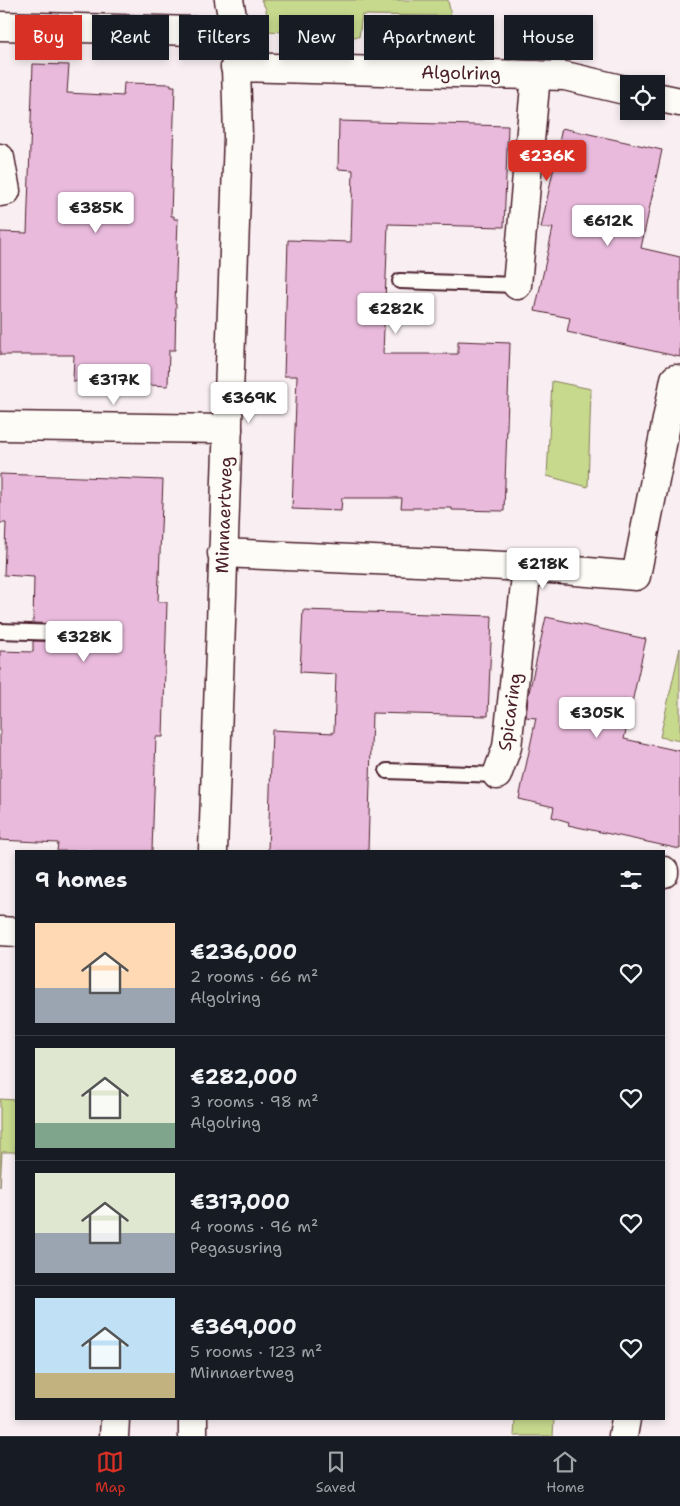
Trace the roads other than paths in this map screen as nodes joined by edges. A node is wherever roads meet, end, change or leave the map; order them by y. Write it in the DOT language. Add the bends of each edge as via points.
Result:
graph roads {
  1 [pos="228,0"];
  2 [pos="231,15"];
  3 [pos="0,26"];
  4 [pos="179,31"];
  5 [pos="235,60"];
  6 [pos="235,67"];
  7 [pos="536,75"];
  8 [pos="620,89"];
  9 [pos="665,99"];
  10 [pos="680,102"];
  11 [pos="0,158"];
  12 [pos="0,192"];
  13 [pos="400,281"];
  14 [pos="517,285"];
  15 [pos="675,379"];
  16 [pos="0,426"];
  17 [pos="228,428"];
  18 [pos="222,553"];
  19 [pos="527,567"];
  20 [pos="0,631"];
  21 [pos="58,633"];
  22 [pos="386,771"];
  23 [pos="497,775"];
  24 [pos="213,850"];
  25 [pos="0,931"];
  26 [pos="15,932"];
  27 [pos="115,1420"];
  28 [pos="194,1420"];
  29 [pos="626,1420"];
  30 [pos="114,1436"];
  31 [pos="193,1436"];
  32 [pos="622,1436"];
  1 -- 2 [label="street, Minnaertweg"];
  3 -- 4 [label="street"];
  5 -- 6 [label="street, Minnaertweg"];
  6 -- 7 [label="street, Algolring"];
  6 -- 17 [label="street, Minnaertweg" via="238,137"];
  7 -- 8 [label="street, Algolring" via="565,76"];
  7 -- 14 [label="street"];
  9 -- 10 [label="street"];
  11 -- 12 [label="street" via="6,191"];
  13 -- 14 [label="lane"];
  15 -- 19 [label="street" via="636,576"];
  16 -- 17 [label="street"];
  17 -- 18 [label="street, Minnaertweg"];
  18 -- 19 [label="street"];
  18 -- 24 [label="street, Minnaertweg"];
  19 -- 23 [label="street, Spicaring" via="507,747"];
  20 -- 21 [label="lane"];
  22 -- 23 [label="lane, Spicaring"];
  25 -- 26 [label="street"];
  27 -- 30 [label="street"];
  28 -- 31 [label="street"];
  29 -- 32 [label="street"];
}
